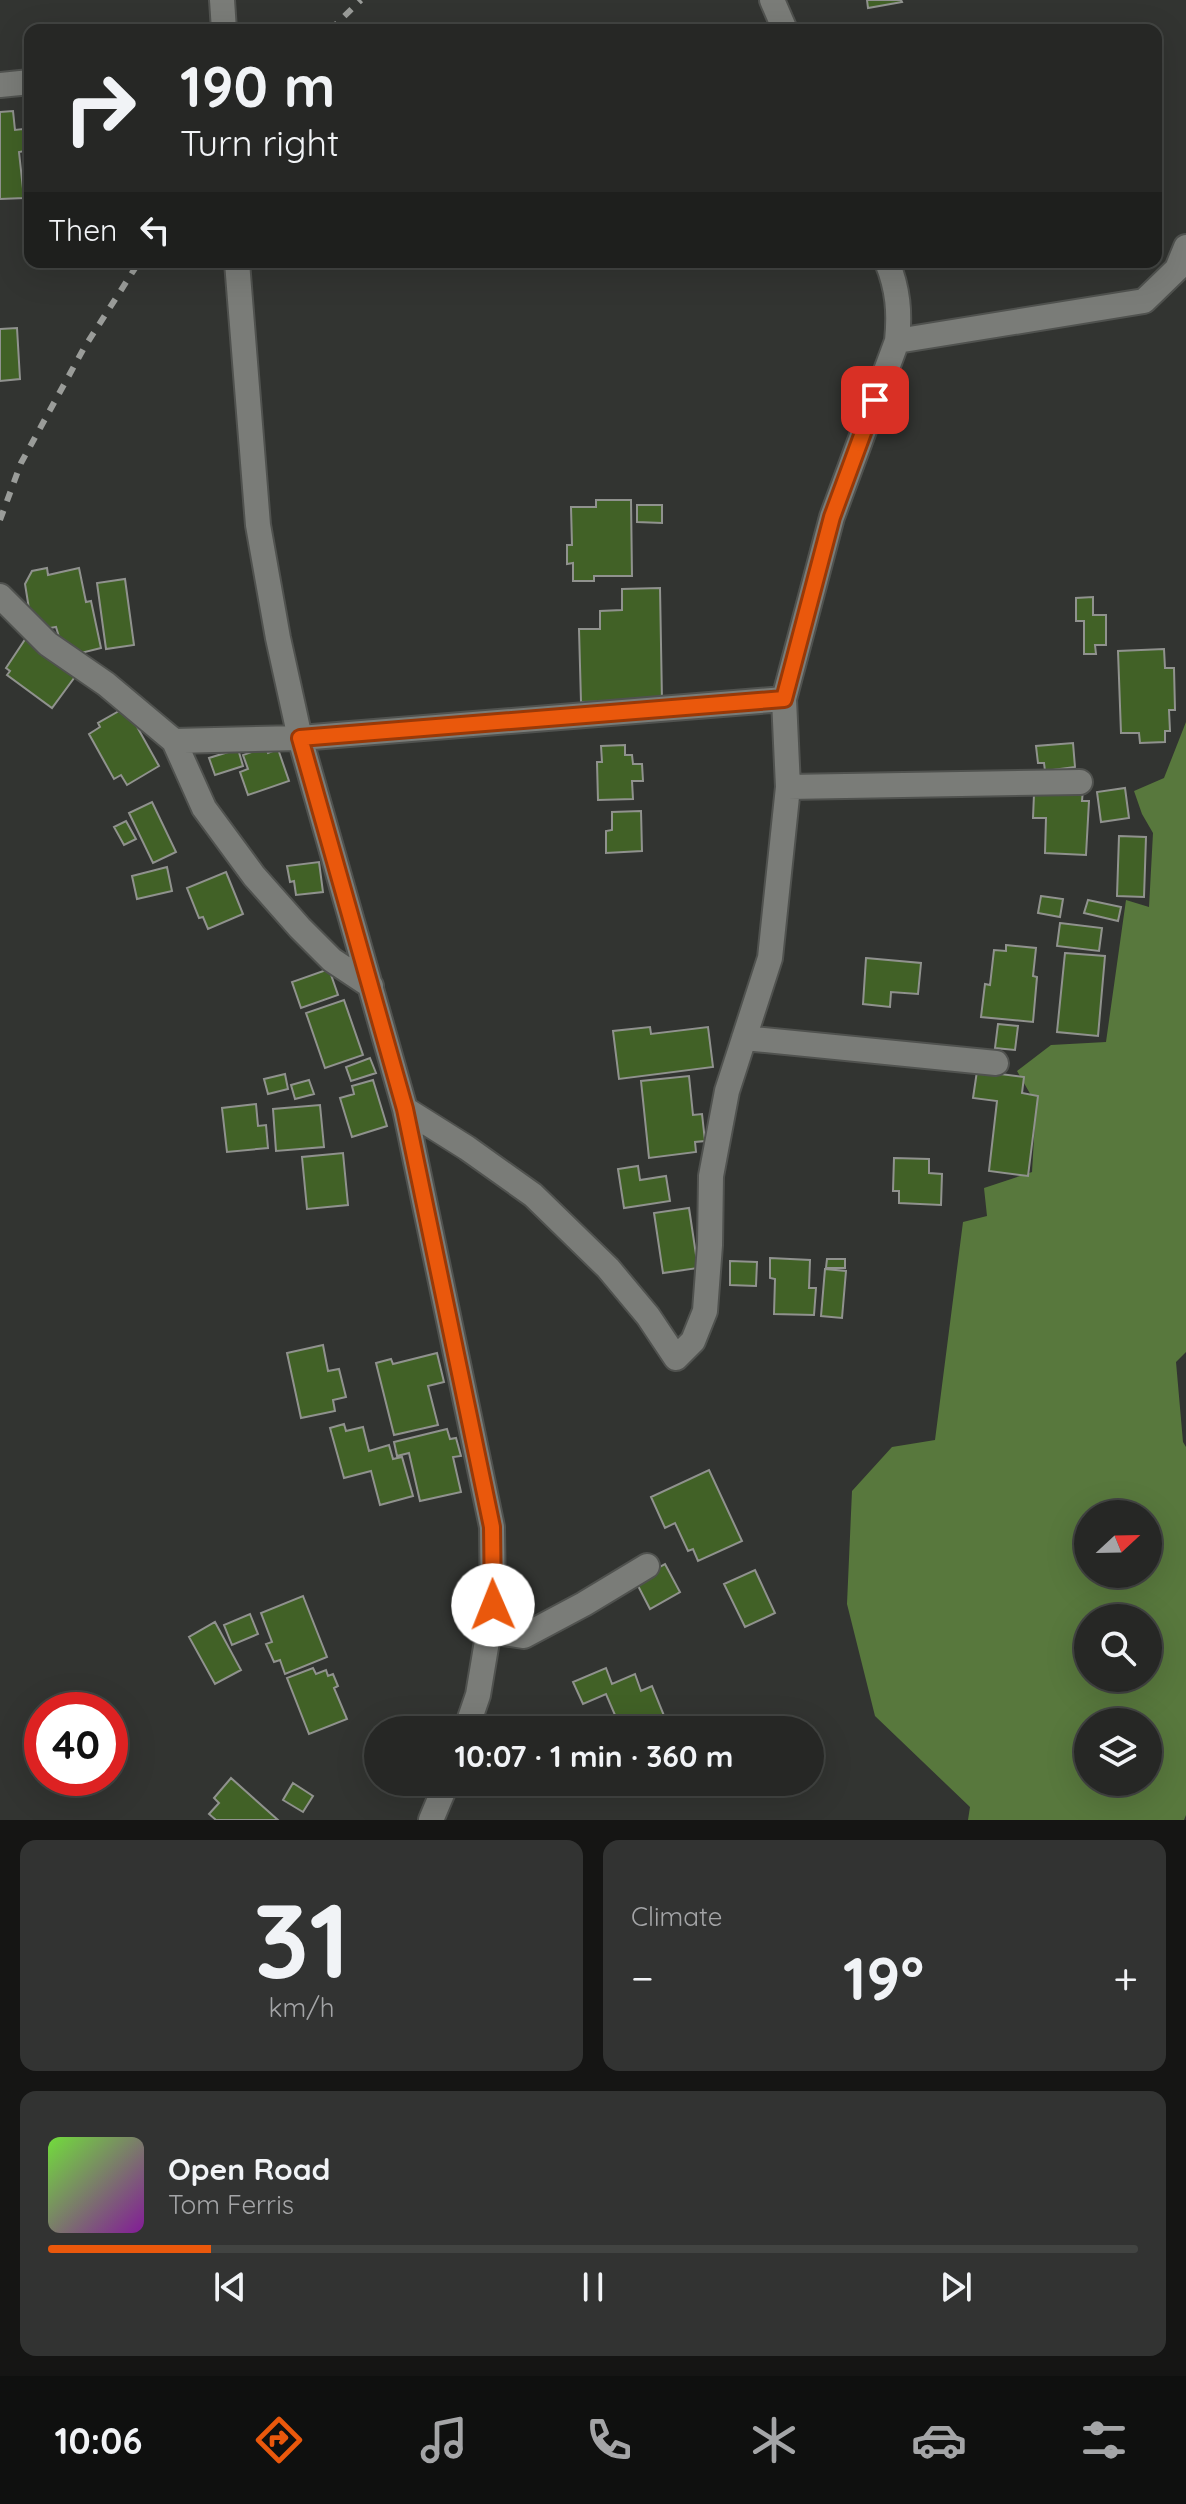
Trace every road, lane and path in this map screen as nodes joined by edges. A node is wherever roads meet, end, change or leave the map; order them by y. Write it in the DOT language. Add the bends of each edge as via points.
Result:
graph roads {
  1 [pos="222,0"];
  2 [pos="772,0"];
  3 [pos="224,24"];
  4 [pos="782,24"];
  5 [pos="24,83"];
  6 [pos="0,85"];
  7 [pos="1186,247"];
  8 [pos="237,268"];
  9 [pos="889,268"];
  10 [pos="897,341"];
  11 [pos="0,596"];
  12 [pos="784,699"];
  13 [pos="300,738"];
  14 [pos="174,741"];
  15 [pos="1080,782"];
  16 [pos="788,787"];
  17 [pos="371,986"];
  18 [pos="744,1038"];
  19 [pos="996,1063"];
  20 [pos="405,1109"];
  21 [pos="647,1566"];
  22 [pos="489,1631"];
  23 [pos="471,1716"];
  24 [pos="441,1796"];
  25 [pos="431,1820"];
  1 -- 3 [label="street"];
  2 -- 4 [label="street"];
  5 -- 6 [label="street"];
  7 -- 10 [label="street" via="1177,269 1144,301"];
  8 -- 13 [label="street" via="258,525"];
  9 -- 10 [label="street" via="900,316"];
  10 -- 12 [label="street" via="832,517"];
  11 -- 14 [label="street" via="48,644"];
  12 -- 13 [label="street"];
  12 -- 16 [label="street"];
  13 -- 14 [label="street"];
  13 -- 17 [label="street"];
  14 -- 17 [label="street" via="204,808 254,876 332,960"];
  15 -- 16 [label="street"];
  16 -- 18 [label="street" via="770,958"];
  17 -- 20 [label="street"];
  18 -- 19 [label="street"];
  18 -- 20 [label="street" via="727,1091 711,1176 705,1311 693,1341 676,1358 608,1268 533,1195"];
  20 -- 22 [label="street" via="492,1527"];
  21 -- 22 [label="street" via="524,1636"];
  22 -- 23 [label="street"];
  24 -- 25 [label="street"];
}
